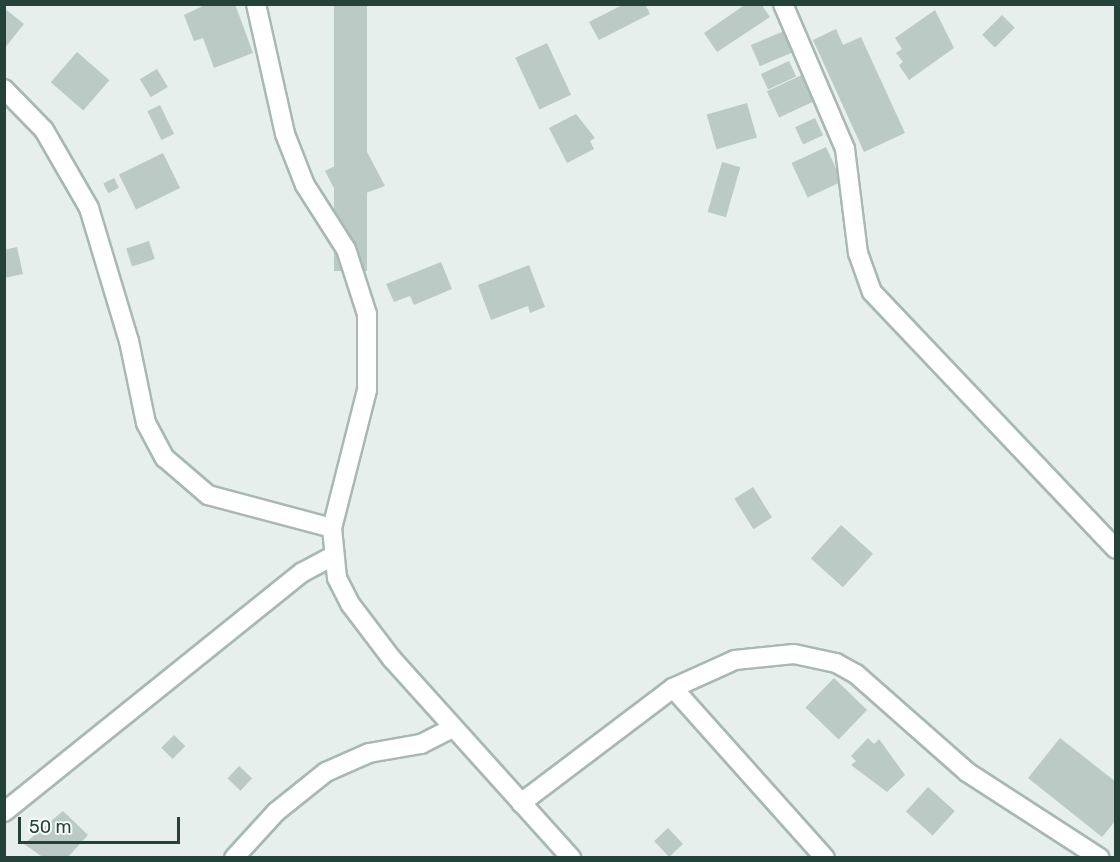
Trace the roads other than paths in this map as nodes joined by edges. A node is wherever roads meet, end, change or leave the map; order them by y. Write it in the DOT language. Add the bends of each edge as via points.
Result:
graph roads {
  1 [pos="256,4"];
  2 [pos="783,4"];
  3 [pos="4,89"];
  4 [pos="332,528"];
  5 [pos="1116,549"];
  6 [pos="333,556"];
  7 [pos="673,688"];
  8 [pos="453,728"];
  9 [pos="521,803"];
  10 [pos="4,812"];
  11 [pos="234,858"];
  12 [pos="571,858"];
  13 [pos="825,858"];
  14 [pos="1100,858"];
  1 -- 4 [label="street" via="285,134 305,185 346,249 367,314 368,390"];
  2 -- 5 [label="street" via="846,149 858,253 872,292"];
  3 -- 4 [label="street" via="44,130 89,208 129,341 146,423 165,458 208,495"];
  4 -- 6 [label="street"];
  6 -- 8 [label="street" via="351,605"];
  6 -- 10 [label="street" via="303,572"];
  7 -- 9 [label="street"];
  7 -- 13 [label="street"];
  7 -- 14 [label="street" via="754,656 794,654 836,663 856,674 967,772"];
  8 -- 9 [label="street"];
  8 -- 11 [label="street" via="421,744 369,753 326,772 276,812"];
  9 -- 12 [label="street"];
}
